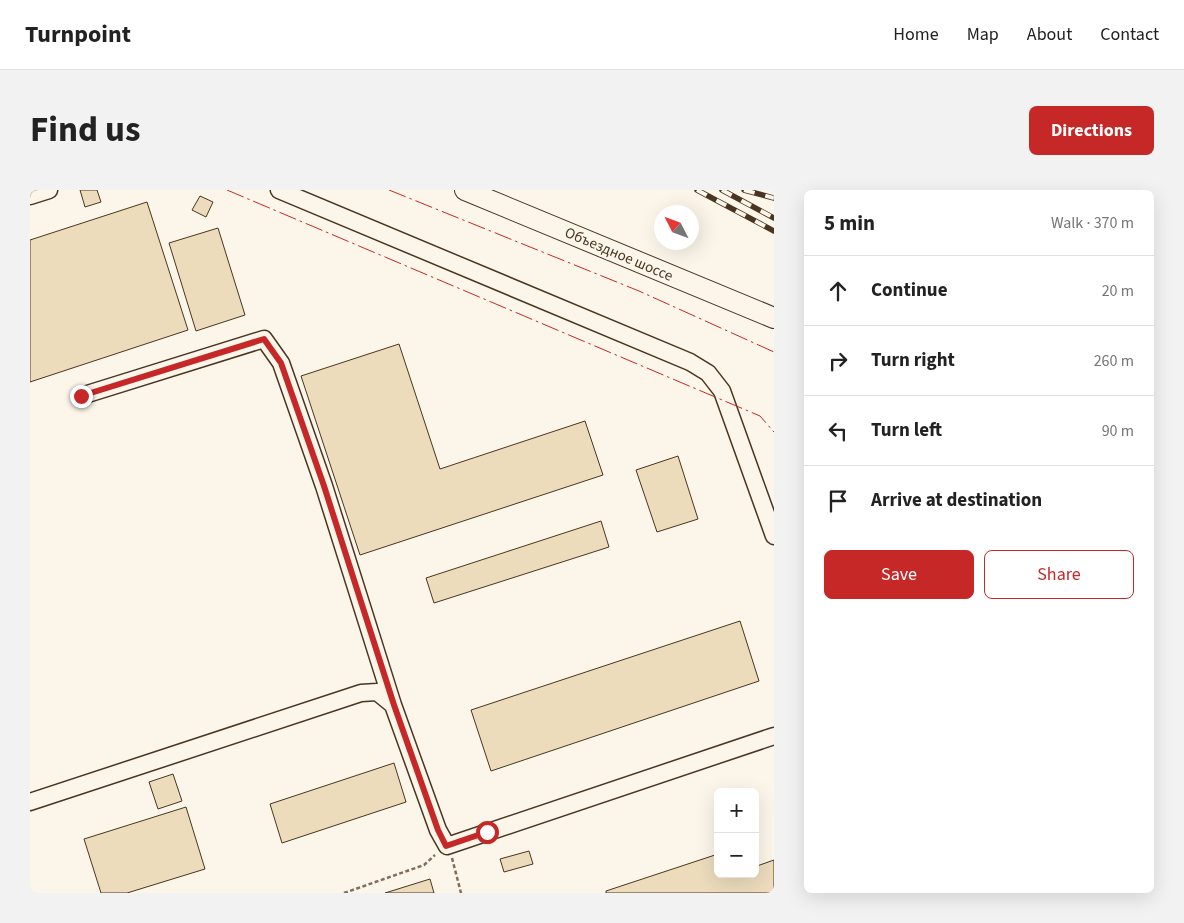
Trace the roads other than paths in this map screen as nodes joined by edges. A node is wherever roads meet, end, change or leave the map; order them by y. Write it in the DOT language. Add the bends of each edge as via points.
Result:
graph roads {
  1 [pos="49,190"];
  2 [pos="280,190"];
  3 [pos="465,190"];
  4 [pos="30,196"];
  5 [pos="774,318"];
  6 [pos="81,396"];
  7 [pos="774,536"];
  8 [pos="394,705"];
  9 [pos="774,736"];
  10 [pos="30,802"];
  1 -- 4 [label="lane"];
  2 -- 7 [label="lane" via="690,362 708,373 722,391"];
  3 -- 5 [label="main road, Объездное шоссе"];
  6 -- 8 [label="lane" via="264,339 284,371"];
  8 -- 9 [label="lane" via="446,846"];
  8 -- 10 [label="lane" via="377,692 361,692"];
}
